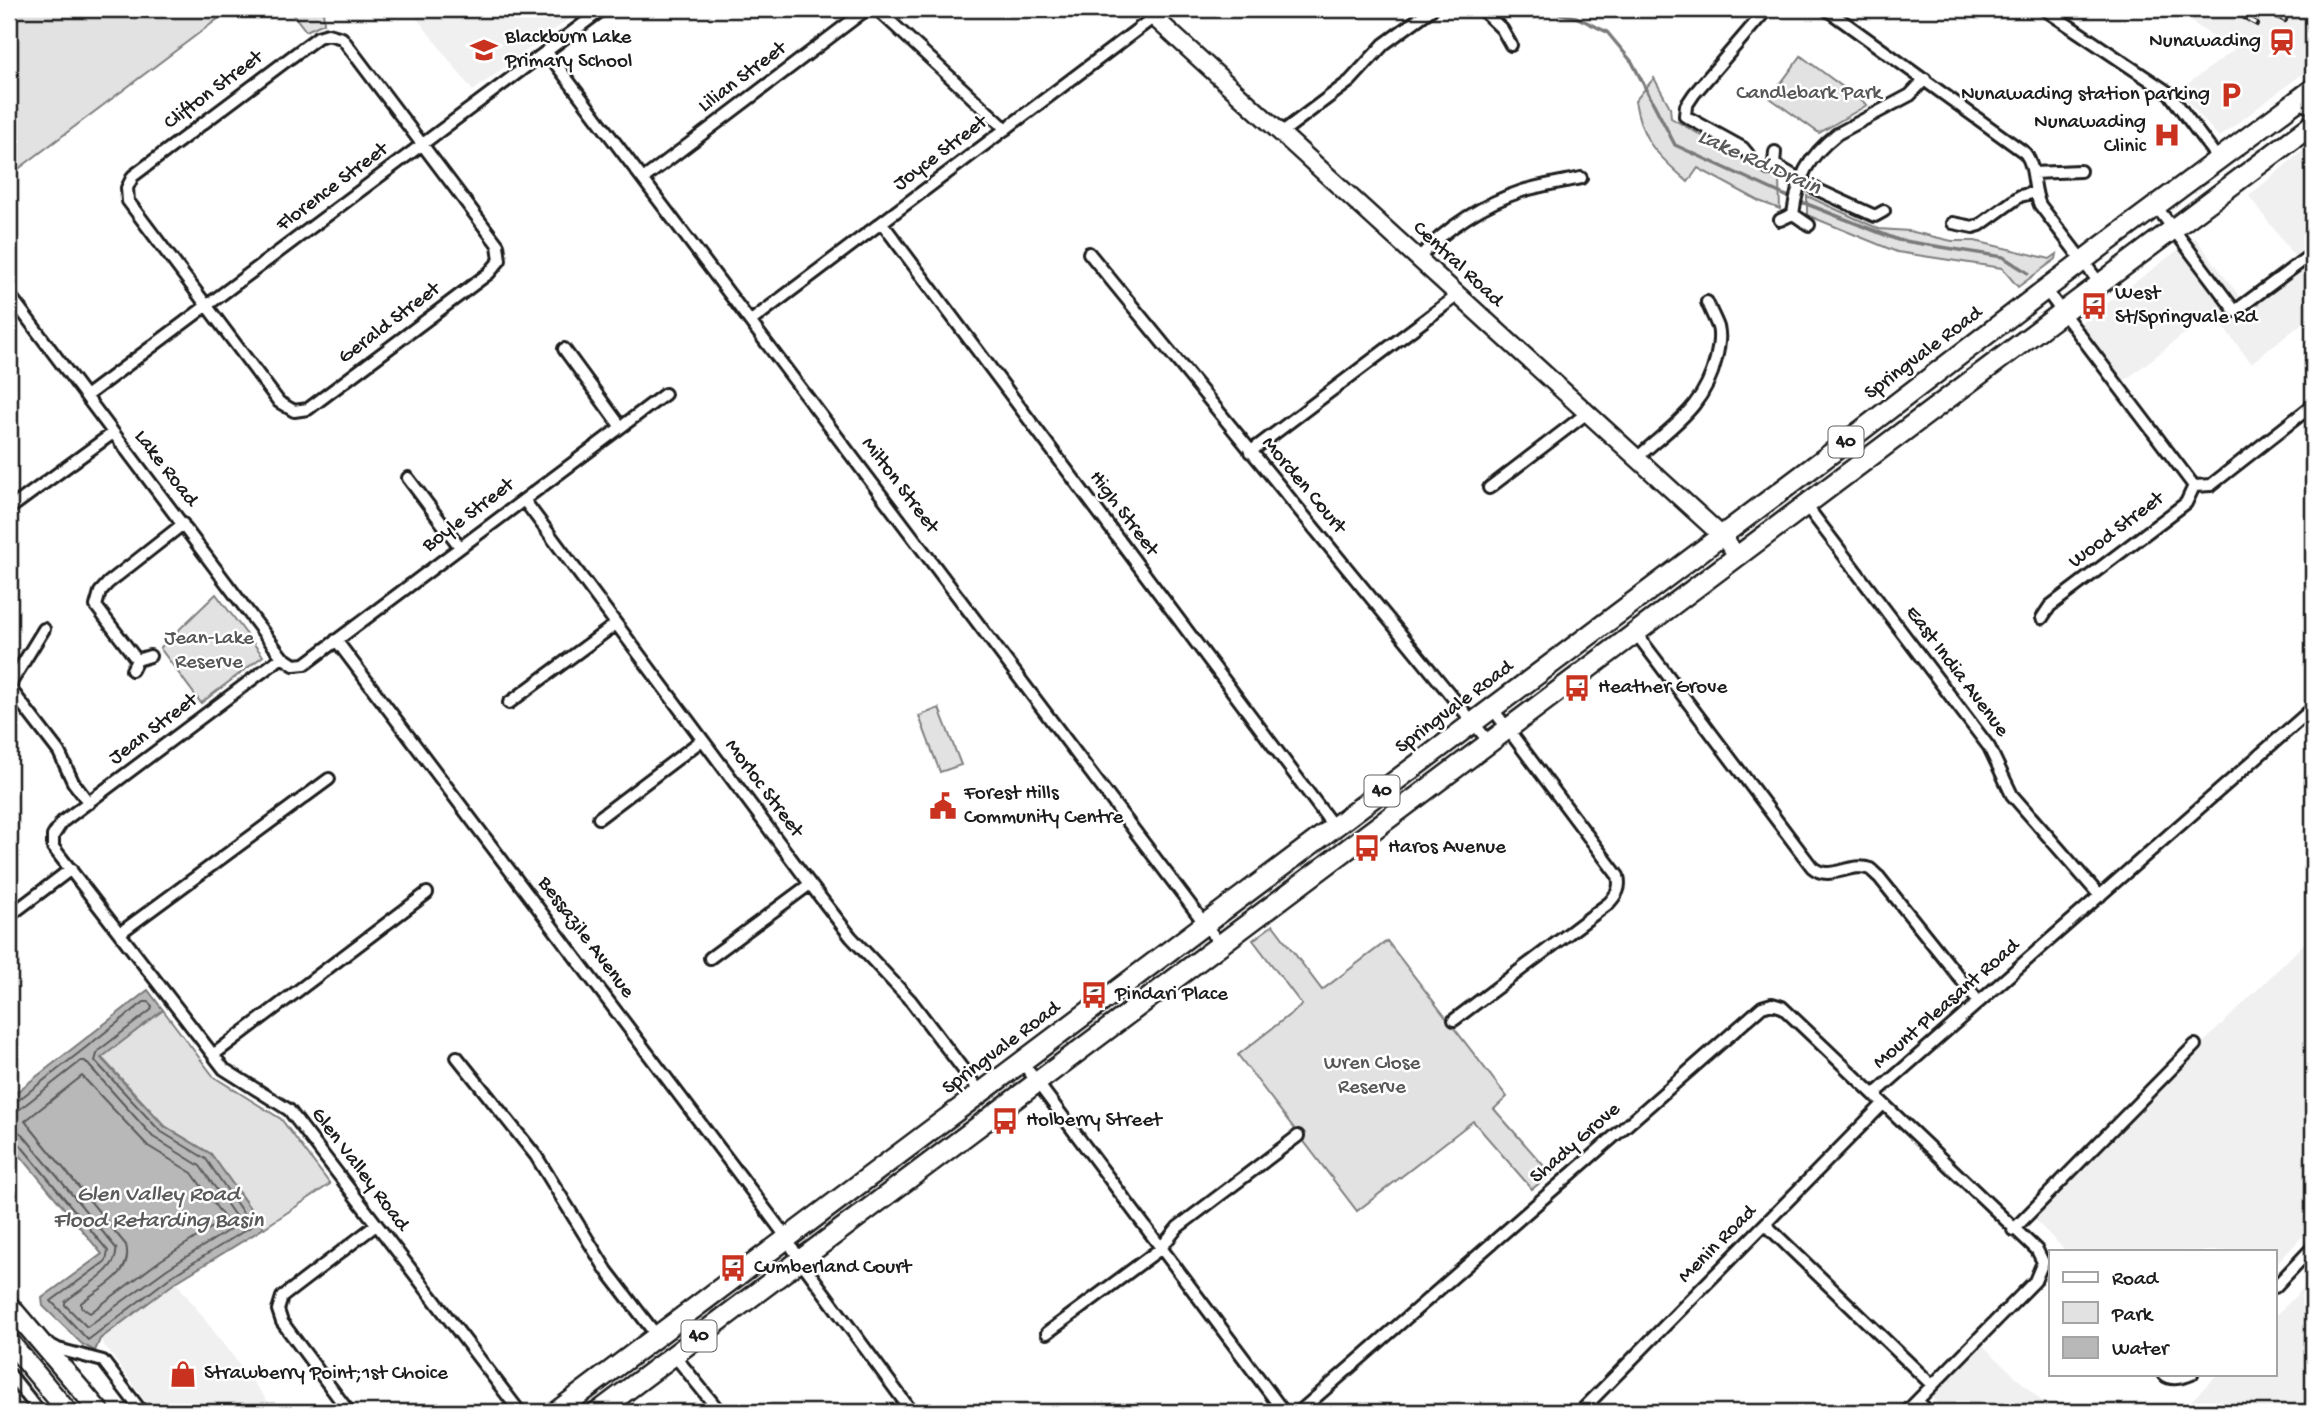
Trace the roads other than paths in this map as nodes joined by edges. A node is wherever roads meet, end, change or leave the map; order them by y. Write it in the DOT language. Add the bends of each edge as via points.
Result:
graph roads {
  1 [pos="603,9"];
  2 [pos="867,9"];
  3 [pos="877,9"];
  4 [pos="1432,9"];
  5 [pos="1480,9"];
  6 [pos="1767,9"];
  7 [pos="1826,9"];
  8 [pos="2044,9"];
  9 [pos="1150,13"];
  10 [pos="1511,45"];
  11 [pos="546,51"];
  12 [pos="1925,79"];
  13 [pos="2313,89"];
  14 [pos="2304,105"];
  15 [pos="1674,110"];
  16 [pos="1685,116"];
  17 [pos="2313,124"];
  18 [pos="1006,129"];
  19 [pos="1281,133"];
  20 [pos="423,144"];
  21 [pos="1748,154"];
  22 [pos="2218,159"];
  23 [pos="1772,162"];
  24 [pos="2080,170"];
  25 [pos="2033,173"];
  26 [pos="1581,178"];
  27 [pos="643,179"];
  28 [pos="1800,179"];
  29 [pos="2036,192"];
  30 [pos="1794,205"];
  31 [pos="2156,206"];
  32 [pos="1879,216"];
  33 [pos="1780,220"];
  34 [pos="881,223"];
  35 [pos="1953,223"];
  36 [pos="1809,225"];
  37 [pos="1973,227"];
  38 [pos="2174,230"];
  39 [pos="1972,241"];
  40 [pos="1089,253"];
  41 [pos="2313,256"];
  42 [pos="1419,258"];
  43 [pos="2082,261"];
  44 [pos="2101,285"];
  45 [pos="2045,289"];
  46 [pos="9,294"];
  47 [pos="1458,295"];
  48 [pos="1707,302"];
  49 [pos="207,306"];
  50 [pos="2063,313"];
  51 [pos="751,321"];
  52 [pos="564,349"];
  53 [pos="665,394"];
  54 [pos="86,396"];
  55 [pos="2313,405"];
  56 [pos="1587,413"];
  57 [pos="621,427"];
  58 [pos="113,433"];
  59 [pos="1250,452"];
  60 [pos="1637,458"];
  61 [pos="408,478"];
  62 [pos="2194,485"];
  63 [pos="1489,488"];
  64 [pos="524,500"];
  65 [pos="1805,504"];
  66 [pos="9,509"];
  67 [pos="183,524"];
  68 [pos="1721,535"];
  69 [pos="460,547"];
  70 [pos="1737,555"];
  71 [pos="2042,618"];
  72 [pos="616,624"];
  73 [pos="44,629"];
  74 [pos="1635,632"];
  75 [pos="336,640"];
  76 [pos="150,656"];
  77 [pos="282,657"];
  78 [pos="294,665"];
  79 [pos="9,687"];
  80 [pos="509,704"];
  81 [pos="1492,708"];
  82 [pos="2313,708"];
  83 [pos="1473,723"];
  84 [pos="1507,729"];
  85 [pos="702,740"];
  86 [pos="1489,742"];
  87 [pos="329,779"];
  88 [pos="89,803"];
  89 [pos="599,818"];
  90 [pos="1334,827"];
  91 [pos="53,836"];
  92 [pos="71,870"];
  93 [pos="810,884"];
  94 [pos="426,893"];
  95 [pos="2100,896"];
  96 [pos="9,916"];
  97 [pos="1205,924"];
  98 [pos="120,933"];
  99 [pos="1220,944"];
  100 [pos="710,958"];
  101 [pos="1979,1002"];
  102 [pos="1454,1020"];
  103 [pos="2195,1045"];
  104 [pos="213,1055"];
  105 [pos="457,1057"];
  106 [pos="1022,1062"];
  107 [pos="1037,1082"];
  108 [pos="981,1093"];
  109 [pos="1880,1102"];
  110 [pos="1298,1136"];
  111 [pos="1765,1224"];
  112 [pos="376,1225"];
  113 [pos="2014,1230"];
  114 [pos="787,1238"];
  115 [pos="2313,1247"];
  116 [pos="1160,1249"];
  117 [pos="800,1260"];
  118 [pos="2047,1268"];
  119 [pos="2276,1286"];
  120 [pos="9,1305"];
  121 [pos="1047,1334"];
  122 [pos="657,1336"];
  123 [pos="36,1337"];
  124 [pos="9,1342"];
  125 [pos="674,1355"];
  126 [pos="9,1373"];
  127 [pos="2165,1376"];
  128 [pos="2186,1376"];
  129 [pos="1932,1385"];
  130 [pos="1917,1401"];
  131 [pos="40,1412"];
  132 [pos="68,1412"];
  133 [pos="100,1412"];
  134 [pos="142,1412"];
  135 [pos="349,1412"];
  136 [pos="520,1412"];
  137 [pos="556,1412"];
  138 [pos="598,1412"];
  139 [pos="720,1412"];
  140 [pos="912,1412"];
  141 [pos="1284,1412"];
  142 [pos="1299,1412"];
  143 [pos="1580,1412"];
  144 [pos="1906,1412"];
  145 [pos="1929,1412"];
  1 -- 11 [label="street, Florence Street"];
  2 -- 27 [label="street, Lilian Street"];
  3 -- 18 [label="street"];
  4 -- 19 [label="street" via="1378,50 1350,81"];
  5 -- 10 [label="street" via="1503,29"];
  6 -- 16 [label="street" via="1694,94"];
  7 -- 12 [label="street"];
  8 -- 22 [label="street" via="2169,93"];
  9 -- 18 [label="street, Joyce Street"];
  9 -- 19 [label="street, Central Road"];
  11 -- 20 [label="street, Florence Street"];
  11 -- 27 [label="street, Milton Street"];
  12 -- 25 [label="street" via="2025,153"];
  12 -- 28 [label="street" via="1910,95 1837,134 1818,151"];
  13 -- 14 [label="highway, Springvale Road / 40"];
  14 -- 22 [label="highway, Springvale Road / 40"];
  15 -- 16 [label="street"];
  16 -- 21 [label="street"];
  17 -- 38 [label="highway, 40"];
  18 -- 34 [label="street, Joyce Street"];
  19 -- 42 [label="street, Central Road"];
  20 -- 49 [label="street, Florence Street"];
  20 -- 49 [label="street, Gerald Street" via="498,245 500,260 479,281 308,409 294,411 279,402"];
  20 -- 49 [label="street, Clifton Street" via="342,38 318,37 133,176 127,188 128,201"];
  22 -- 31 [label="highway, Springvale Road / 40"];
  23 -- 28 [label="street"];
  24 -- 25 [label="street"];
  25 -- 29 [label="street"];
  26 -- 42 [label="street" via="1495,201"];
  27 -- 51 [label="street, Milton Street"];
  28 -- 30 [label="street"];
  28 -- 32 [label="street"];
  29 -- 37 [label="street" via="2020,196"];
  29 -- 43 [label="street" via="2040,205"];
  30 -- 33 [label="street"];
  30 -- 36 [label="street"];
  31 -- 38 [label="street"];
  31 -- 43 [label="highway, Springvale Road / 40"];
  34 -- 51 [label="street, Joyce Street"];
  34 -- 90 [label="street, High Street"];
  35 -- 37 [label="street"];
  37 -- 39 [label="street"];
  38 -- 41 [label="street" via="2235,311"];
  38 -- 44 [label="highway, 40"];
  40 -- 59 [label="street, Morden Court"];
  42 -- 47 [label="street, Central Road"];
  43 -- 44 [label="street"];
  43 -- 45 [label="highway, Springvale Road / 40"];
  44 -- 50 [label="highway, 40"];
  45 -- 50 [label="street"];
  45 -- 68 [label="highway, Springvale Road / 40"];
  46 -- 54 [label="street, Lake Road"];
  47 -- 56 [label="street, Central Road"];
  47 -- 59 [label="street"];
  48 -- 60 [label="street" via="1719,329 1711,378 1686,416"];
  49 -- 54 [label="street, Florence Street"];
  50 -- 62 [label="street"];
  50 -- 65 [label="highway, 40"];
  51 -- 97 [label="street, Milton Street"];
  52 -- 57 [label="street"];
  53 -- 57 [label="street, Boyle Street"];
  54 -- 58 [label="street, Lake Road"];
  55 -- 62 [label="street" via="2211,485"];
  56 -- 60 [label="street, Central Road"];
  56 -- 63 [label="street"];
  57 -- 64 [label="street, Boyle Street"];
  58 -- 66 [label="street"];
  58 -- 67 [label="street, Lake Road"];
  59 -- 83 [label="street, Morden Court"];
  60 -- 68 [label="street, Central Road"];
  61 -- 69 [label="street"];
  62 -- 71 [label="street, Wood Street" via="2186,503 2050,606"];
  64 -- 69 [label="street, Boyle Street"];
  64 -- 72 [label="street, Morloc Street"];
  65 -- 70 [label="highway, 40"];
  65 -- 95 [label="street, East India Avenue" via="1989,747 2012,795"];
  67 -- 76 [label="street" via="108,583 96,606 135,665"];
  67 -- 77 [label="street, Lake Road"];
  68 -- 70 [label="street, Central Road"];
  68 -- 81 [label="highway, Springvale Road / 40"];
  69 -- 75 [label="street, Boyle Street"];
  70 -- 74 [label="highway, 40"];
  72 -- 80 [label="street"];
  72 -- 85 [label="street, Morloc Street"];
  73 -- 79 [label="street"];
  74 -- 84 [label="highway, 40"];
  74 -- 101 [label="street" via="1812,867 1828,874 1869,869 1879,877"];
  75 -- 78 [label="street, Boyle Street" via="305,664"];
  75 -- 114 [label="street, Bessazile Avenue"];
  77 -- 78 [label="street, Lake Road"];
  77 -- 88 [label="street, Jean Street"];
  79 -- 88 [label="street" via="60,752 73,782"];
  81 -- 83 [label="highway, Springvale Road / 40"];
  81 -- 84 [label="street"];
  82 -- 95 [label="street, Mount Pleasant Road"];
  83 -- 86 [label="street, Morden Court"];
  83 -- 90 [label="highway, Springvale Road / 40"];
  84 -- 86 [label="highway, 40"];
  84 -- 102 [label="street" via="1618,876 1620,885 1609,903"];
  85 -- 89 [label="street"];
  85 -- 93 [label="street, Morloc Street"];
  86 -- 99 [label="highway, 40"];
  87 -- 98 [label="street"];
  88 -- 91 [label="street, Jean Street" via="62,822"];
  90 -- 97 [label="highway, Springvale Road / 40"];
  91 -- 92 [label="street, Glen Valley Road" via="53,847"];
  92 -- 96 [label="street"];
  92 -- 98 [label="street, Glen Valley Road"];
  93 -- 100 [label="street"];
  93 -- 108 [label="street, Morloc Street" via="851,937 911,1000"];
  94 -- 104 [label="street"];
  95 -- 101 [label="street, Mount Pleasant Road"];
  97 -- 99 [label="street, Milton Street"];
  97 -- 106 [label="highway, Springvale Road / 40"];
  98 -- 104 [label="street, Glen Valley Road"];
  99 -- 107 [label="highway, 40"];
  101 -- 109 [label="street, Mount Pleasant Road" via="1878,1091"];
  103 -- 113 [label="street"];
  104 -- 112 [label="street, Glen Valley Road" via="224,1069 289,1110"];
  105 -- 122 [label="street" via="536,1156 607,1271"];
  106 -- 107 [label="street"];
  106 -- 108 [label="highway, Springvale Road / 40"];
  107 -- 116 [label="street"];
  107 -- 117 [label="highway, 40"];
  108 -- 114 [label="highway, Springvale Road / 40"];
  109 -- 111 [label="street, Menin Road"];
  109 -- 113 [label="street, Mount Pleasant Road"];
  109 -- 142 [label="street, Shady Grove" via="1783,1007 1762,1007"];
  110 -- 116 [label="street" via="1178,1227"];
  111 -- 129 [label="street"];
  111 -- 143 [label="street, Menin Road"];
  112 -- 135 [label="street" via="282,1297 278,1310 282,1322"];
  112 -- 136 [label="street, Glen Valley Road"];
  113 -- 118 [label="street, Mount Pleasant Road" via="2037,1250"];
  114 -- 117 [label="street, Bessazile Avenue"];
  114 -- 122 [label="highway, Springvale Road / 40"];
  115 -- 119 [label="street"];
  116 -- 121 [label="street"];
  116 -- 141 [label="street"];
  117 -- 125 [label="highway, 40"];
  117 -- 140 [label="street, Bessazile Avenue"];
  118 -- 129 [label="street, Mount Pleasant Road"];
  120 -- 123 [label="main road"];
  122 -- 137 [label="highway, Springvale Road / 40"];
  123 -- 133 [label="main road"];
  123 -- 134 [label="street" via="58,1349 103,1361"];
  124 -- 132 [label="main road"];
  125 -- 138 [label="highway, 40"];
  125 -- 139 [label="street"];
  126 -- 131 [label="street"];
  127 -- 128 [label="street"];
  129 -- 130 [label="street, Mount Pleasant Road"];
  130 -- 144 [label="street, Mount Pleasant Road"];
  130 -- 145 [label="street"];
}
